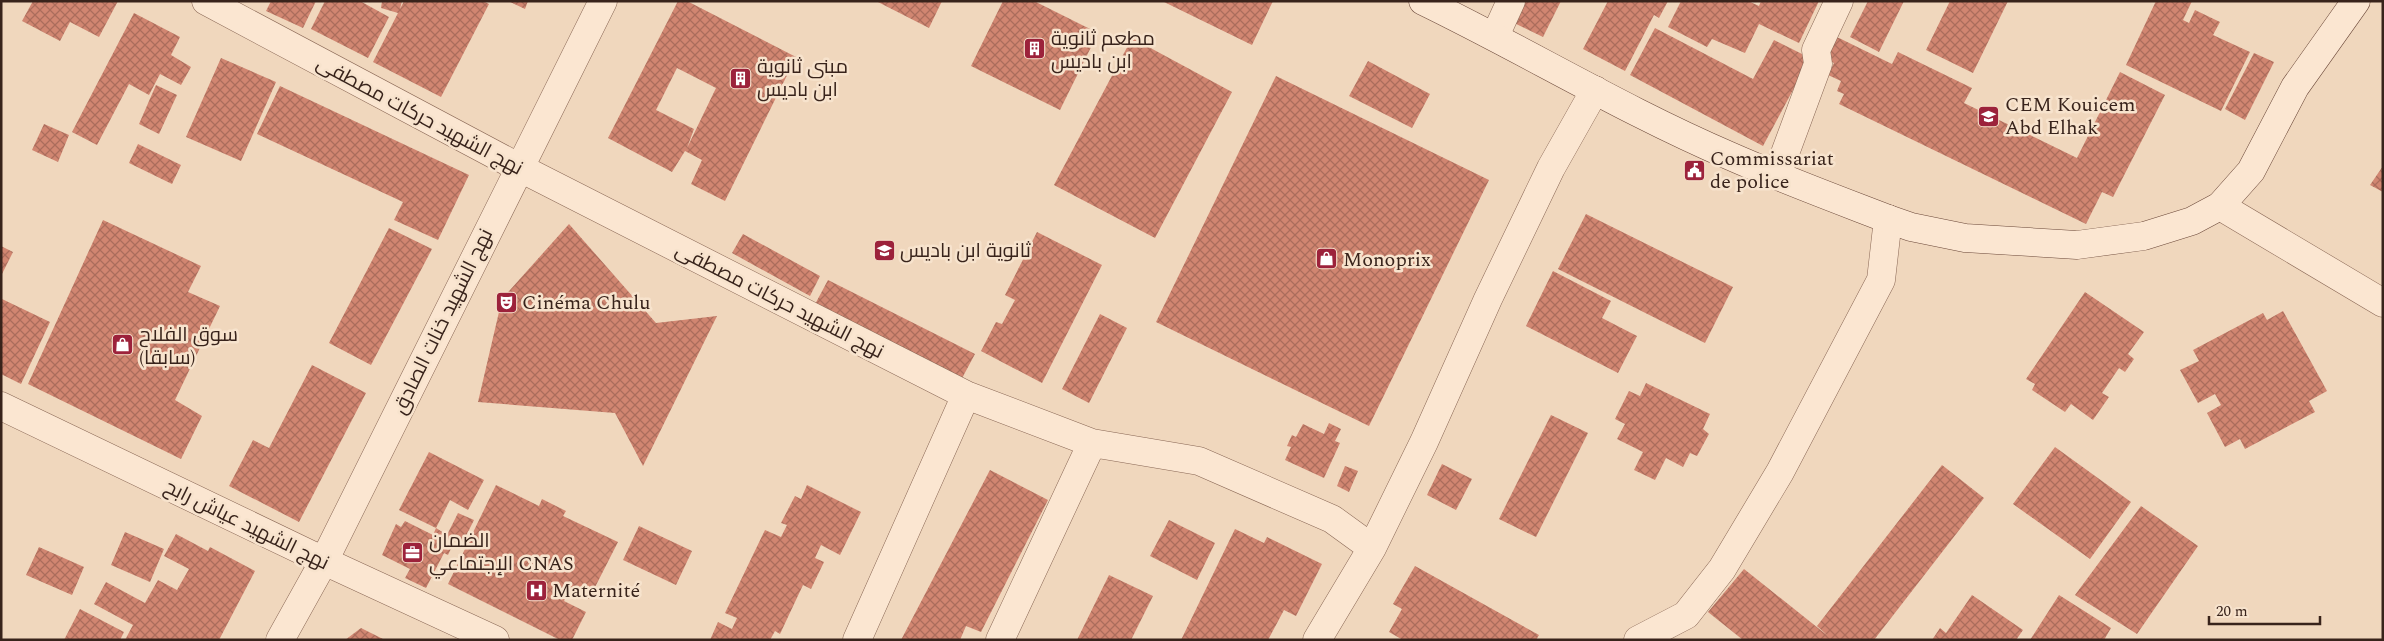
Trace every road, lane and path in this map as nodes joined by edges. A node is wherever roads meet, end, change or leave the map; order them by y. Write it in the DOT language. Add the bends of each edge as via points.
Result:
graph roads {
  1 [pos="206,1"];
  2 [pos="603,1"];
  3 [pos="1423,1"];
  4 [pos="1511,1"];
  5 [pos="1839,1"];
  6 [pos="2356,1"];
  7 [pos="1495,36"];
  8 [pos="1595,90"];
  9 [pos="518,167"];
  10 [pos="1777,175"];
  11 [pos="2220,206"];
  12 [pos="1888,220"];
  13 [pos="2383,304"];
  14 [pos="966,395"];
  15 [pos="1,406"];
  16 [pos="1092,443"];
  17 [pos="1372,548"];
  18 [pos="324,561"];
  19 [pos="280,640"];
  20 [pos="495,640"];
  21 [pos="857,640"];
  22 [pos="1000,640"];
  23 [pos="1317,640"];
  24 [pos="1638,640"];
  1 -- 9 [label="street, نهج الشهيد حركات مصطفى"];
  2 -- 9 [label="street, نهج الشهيد خنات الصادق"];
  3 -- 7 [label="street"];
  4 -- 7 [label="street"];
  5 -- 10 [label="street" via="1816,50 1818,64"];
  6 -- 11 [label="street" via="2295,87 2251,171"];
  7 -- 8 [label="street"];
  8 -- 10 [label="street" via="1730,156"];
  8 -- 17 [label="street" via="1551,168"];
  9 -- 14 [label="street, نهج الشهيد حركات مصطفى"];
  9 -- 18 [label="street, نهج الشهيد خنات الصادق"];
  10 -- 12 [label="street"];
  11 -- 12 [label="street" via="2192,220 2144,236 2077,245 1965,238"];
  11 -- 13 [label="street"];
  12 -- 24 [label="street" via="1881,280 1780,472 1727,561 1686,615"];
  14 -- 16 [label="street, نهج الشهيد حركات مصطفى"];
  14 -- 21 [label="street"];
  15 -- 18 [label="street, نهج الشهيد عياش رابح"];
  16 -- 17 [label="street, نهج الشهيد حركات مصطفى" via="1199,461 1332,519"];
  16 -- 22 [label="street"];
  17 -- 23 [label="street"];
  18 -- 19 [label="street, نهج الشهيد خنات الصادق"];
  18 -- 20 [label="street, نهج الشهيد عياش رابح"];
}
